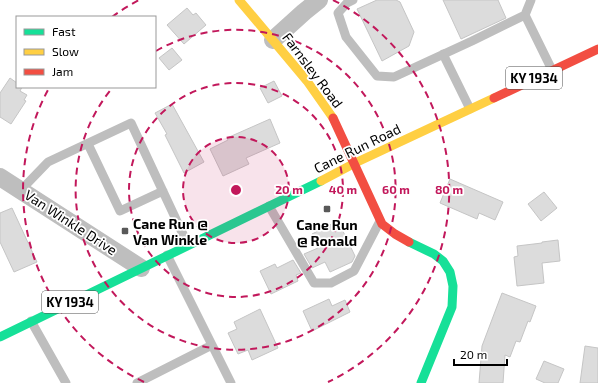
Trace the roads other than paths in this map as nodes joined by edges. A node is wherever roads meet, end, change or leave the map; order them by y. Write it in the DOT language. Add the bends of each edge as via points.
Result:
graph roads {
  1 [pos="239,0"];
  2 [pos="320,0"];
  3 [pos="353,0"];
  4 [pos="530,0"];
  5 [pos="525,15"];
  6 [pos="273,40"];
  7 [pos="598,49"];
  8 [pos="443,54"];
  9 [pos="552,70"];
  10 [pos="471,109"];
  11 [pos="88,144"];
  12 [pos="355,164"];
  13 [pos="0,177"];
  14 [pos="21,190"];
  15 [pos="163,190"];
  16 [pos="268,206"];
  17 [pos="380,221"];
  18 [pos="188,245"];
  19 [pos="167,255"];
  20 [pos="141,268"];
  21 [pos="31,321"];
  22 [pos="0,337"];
  23 [pos="212,346"];
  24 [pos="66,383"];
  25 [pos="137,383"];
  26 [pos="231,383"];
  27 [pos="421,383"];
  1 -- 6 [label="main road, Farnsley Road"];
  2 -- 6 [label="street"];
  3 -- 8 [label="lane" via="338,13 346,37 377,76 394,77"];
  4 -- 5 [label="lane"];
  5 -- 8 [label="lane"];
  5 -- 9 [label="lane"];
  6 -- 12 [label="main road, Farnsley Road" via="331,114"];
  7 -- 9 [label="main road, Cane Run Road / KY 1934"];
  8 -- 10 [label="lane"];
  9 -- 10 [label="main road, Cane Run Road / KY 1934"];
  10 -- 12 [label="main road, Cane Run Road / KY 1934"];
  11 -- 14 [label="lane" via="48,162"];
  11 -- 15 [label="lane" via="131,123"];
  11 -- 15 [label="lane" via="120,211"];
  12 -- 16 [label="main road, Cane Run Road / KY 1934"];
  12 -- 17 [label="main road, Farnsley Road"];
  13 -- 14 [label="street, Van Winkle Drive"];
  14 -- 20 [label="street, Van Winkle Drive"];
  15 -- 18 [label="lane"];
  16 -- 17 [label="lane" via="314,283 331,284 354,271"];
  16 -- 18 [label="main road, Cane Run Road / KY 1934"];
  17 -- 27 [label="main road" via="392,233 434,253 452,275 452,307"];
  18 -- 19 [label="main road, Cane Run Road / KY 1934"];
  19 -- 20 [label="main road, Cane Run Road / KY 1934"];
  19 -- 23 [label="lane"];
  20 -- 21 [label="main road, Cane Run Road / KY 1934"];
  21 -- 22 [label="main road, Cane Run Road / KY 1934"];
  21 -- 24 [label="lane"];
  23 -- 25 [label="lane"];
  23 -- 26 [label="lane"];
}
